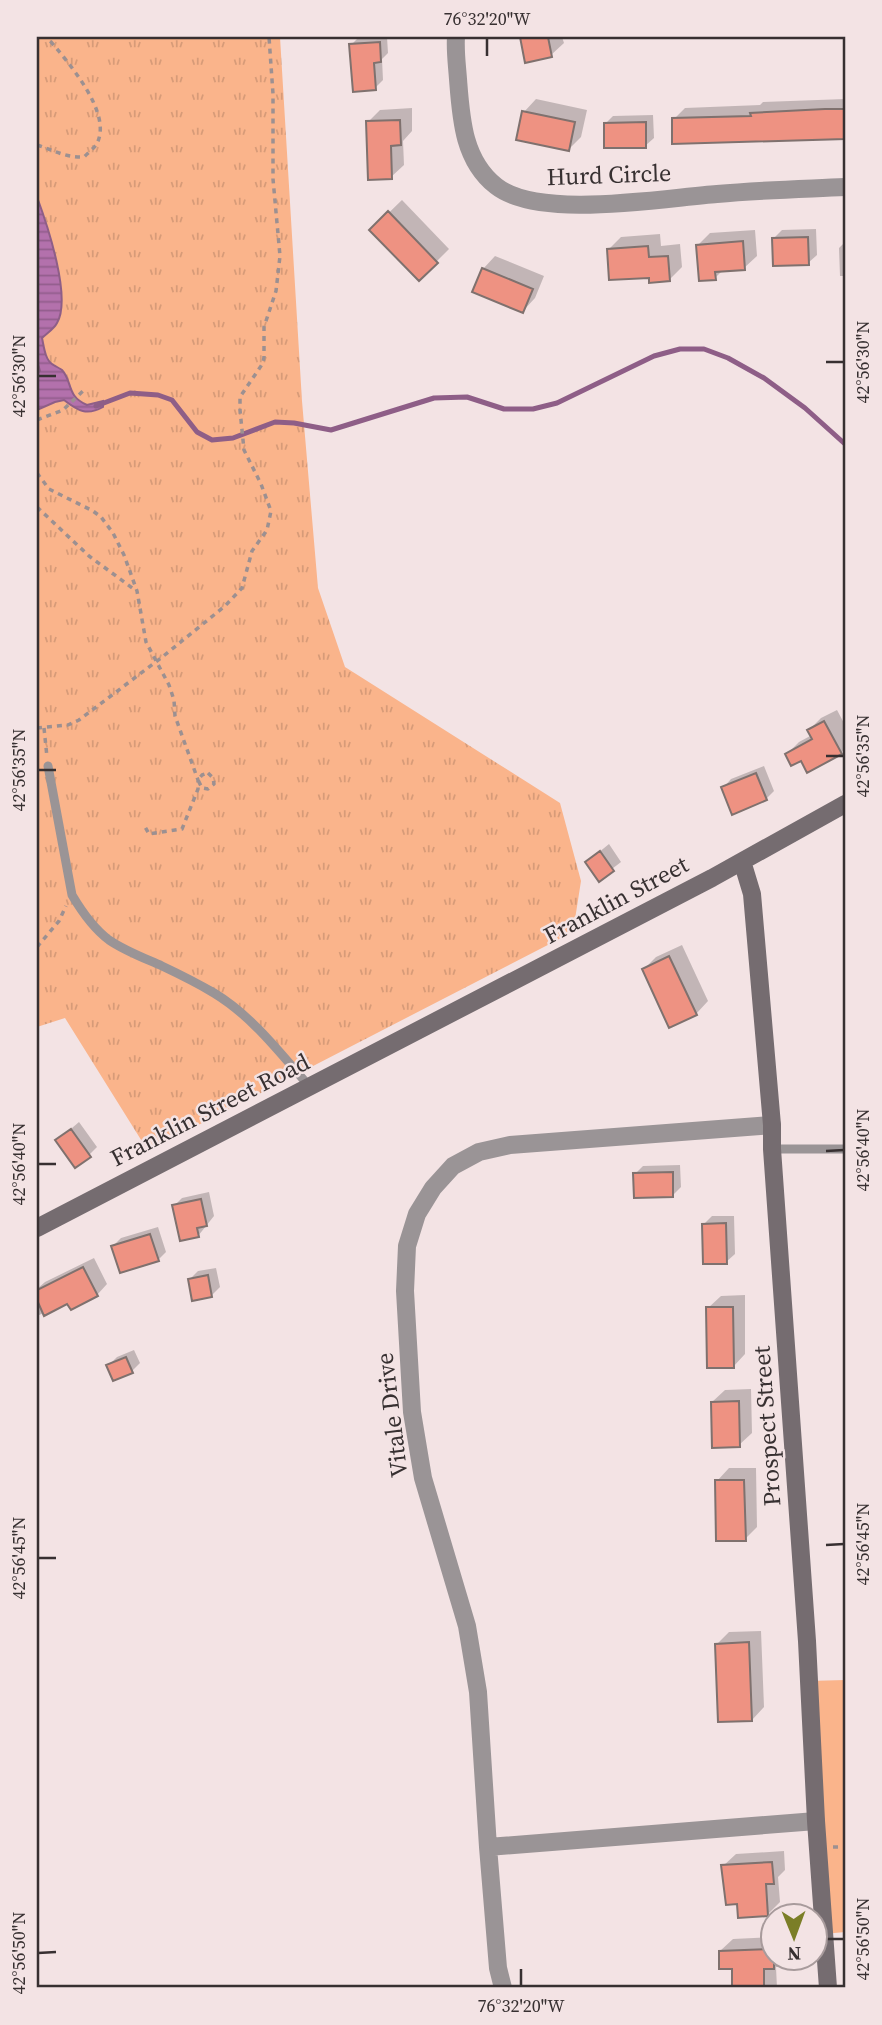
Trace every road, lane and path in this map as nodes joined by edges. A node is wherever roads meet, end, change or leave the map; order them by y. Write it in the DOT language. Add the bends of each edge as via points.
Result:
graph roads {
  1 [pos="47,37"];
  2 [pos="269,37"];
  3 [pos="456,37"];
  4 [pos="37,145"];
  5 [pos="845,187"];
  6 [pos="84,390"];
  7 [pos="37,420"];
  8 [pos="37,473"];
  9 [pos="37,507"];
  10 [pos="137,591"];
  11 [pos="156,662"];
  12 [pos="37,728"];
  13 [pos="44,728"];
  14 [pos="48,766"];
  15 [pos="198,780"];
  16 [pos="845,804"];
  17 [pos="144,825"];
  18 [pos="742,861"];
  19 [pos="72,895"];
  20 [pos="37,947"];
  21 [pos="407,1036"];
  22 [pos="309,1086"];
  23 [pos="772,1125"];
  24 [pos="772,1149"];
  25 [pos="845,1149"];
  26 [pos="37,1228"];
  27 [pos="816,1821"];
  28 [pos="488,1847"];
  29 [pos="503,1988"];
  30 [pos="828,1988"];
  1 -- 4 [label="path" via="94,103 100,131 96,145 84,157 60,155"];
  2 -- 11 [label="path" via="278,282 264,327 263,363 240,397 244,450 269,502 270,521 251,551 235,596"];
  3 -- 5 [label="street, Hurd Circle" via="459,102 467,146 487,178 513,196 543,203 583,204"];
  6 -- 7 [label="path" via="63,410"];
  8 -- 10 [label="path" via="50,489 101,517 124,555"];
  9 -- 10 [label="path" via="89,556"];
  10 -- 11 [label="path" via="146,642"];
  11 -- 13 [label="path" via="79,720"];
  11 -- 15 [label="path" via="169,685"];
  12 -- 13 [label="path"];
  13 -- 14 [label="path"];
  14 -- 19 [label="lane"];
  15 -- 15 [label="path" via="202,788 214,784 208,773"];
  15 -- 17 [label="path" via="181,830 149,834"];
  16 -- 18 [label="street, Franklin Street"];
  18 -- 21 [label="street, Franklin Street"];
  18 -- 23 [label="street, Prospect Street" via="752,894"];
  19 -- 20 [label="path" via="60,921"];
  19 -- 22 [label="lane" via="82,913 108,939 215,994 241,1013"];
  21 -- 22 [label="street, Franklin Street Road"];
  22 -- 26 [label="street, Franklin Street Road"];
  23 -- 24 [label="street, Prospect Street"];
  23 -- 28 [label="street, Vitale Drive" via="510,1145 479,1152 453,1166 416,1213 407,1246 405,1291 412,1412 423,1478 467,1626 478,1692"];
  24 -- 25 [label="lane"];
  24 -- 27 [label="street, Prospect Street"];
  27 -- 28 [label="street"];
  27 -- 30 [label="street, Prospect Street"];
  28 -- 29 [label="street, Vitale Drive"];
}
